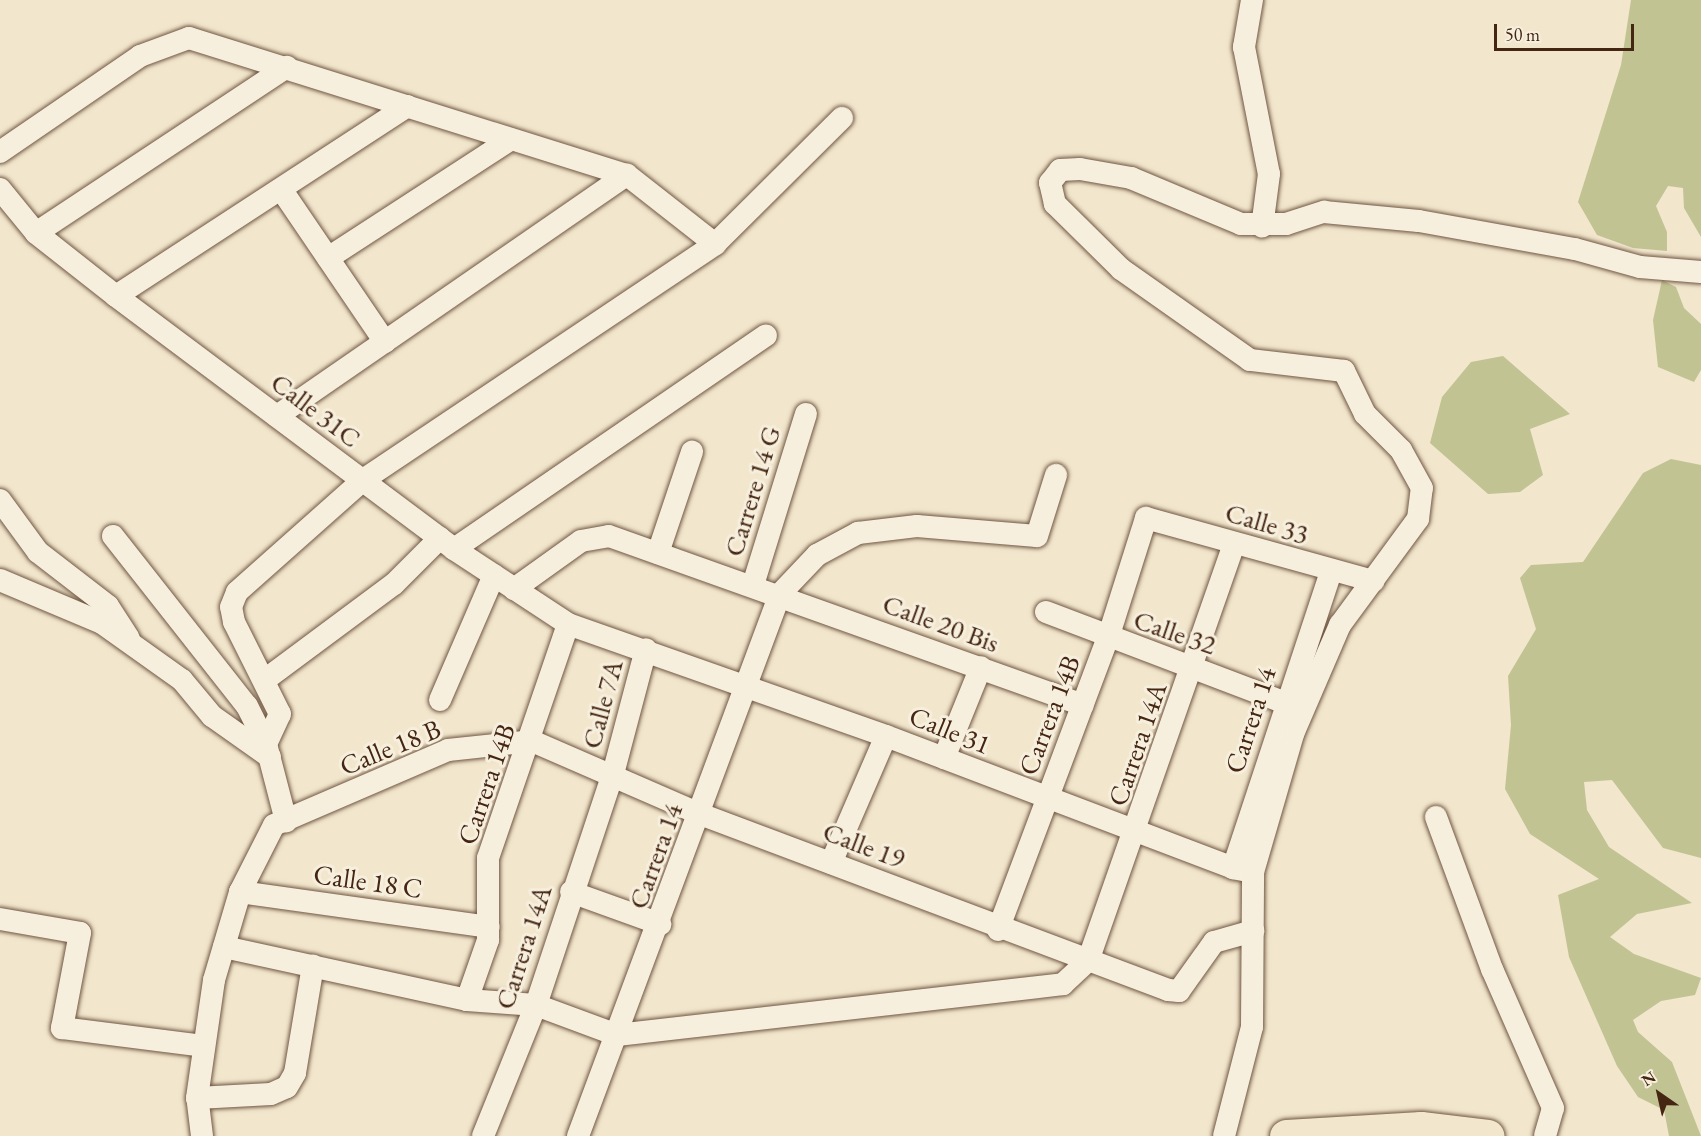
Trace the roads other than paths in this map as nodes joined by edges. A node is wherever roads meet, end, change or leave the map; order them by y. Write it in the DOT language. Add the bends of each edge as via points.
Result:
graph roads {
  1 [pos="1252,0"];
  2 [pos="287,67"];
  3 [pos="408,106"];
  4 [pos="842,118"];
  5 [pos="511,139"];
  6 [pos="0,152"];
  7 [pos="627,175"];
  8 [pos="0,189"];
  9 [pos="281,189"];
  10 [pos="1262,227"];
  11 [pos="36,233"];
  12 [pos="715,244"];
  13 [pos="328,258"];
  14 [pos="1701,272"];
  15 [pos="116,296"];
  16 [pos="765,335"];
  17 [pos="385,342"];
  18 [pos="806,414"];
  19 [pos="277,416"];
  20 [pos="692,452"];
  21 [pos="1056,475"];
  22 [pos="363,480"];
  23 [pos="0,500"];
  24 [pos="1146,518"];
  25 [pos="113,536"];
  26 [pos="447,543"];
  27 [pos="1234,544"];
  28 [pos="657,553"];
  29 [pos="1331,571"];
  30 [pos="494,575"];
  31 [pos="0,580"];
  32 [pos="1373,580"];
  33 [pos="753,585"];
  34 [pos="514,589"];
  35 [pos="780,594"];
  36 [pos="1046,612"];
  37 [pos="568,624"];
  38 [pos="1108,638"];
  39 [pos="132,645"];
  40 [pos="646,649"];
  41 [pos="981,668"];
  42 [pos="1194,668"];
  43 [pos="266,679"];
  44 [pos="749,687"];
  45 [pos="440,700"];
  46 [pos="1286,703"];
  47 [pos="1083,705"];
  48 [pos="886,736"];
  49 [pos="532,741"];
  50 [pos="268,751"];
  51 [pos="944,758"];
  52 [pos="613,774"];
  53 [pos="1047,800"];
  54 [pos="700,814"];
  55 [pos="1436,817"];
  56 [pos="280,823"];
  57 [pos="1136,834"];
  58 [pos="831,862"];
  59 [pos="1243,870"];
  60 [pos="240,892"];
  61 [pos="571,892"];
  62 [pos="0,919"];
  63 [pos="660,924"];
  64 [pos="489,927"];
  65 [pos="998,930"];
  66 [pos="1253,931"];
  67 [pos="224,947"];
  68 [pos="1088,962"];
  69 [pos="313,965"];
  70 [pos="467,1000"];
  71 [pos="536,1005"];
  72 [pos="617,1035"];
  73 [pos="204,1046"];
  74 [pos="196,1098"];
  75 [pos="202,1136"];
  76 [pos="483,1136"];
  77 [pos="578,1136"];
  78 [pos="1224,1136"];
  79 [pos="1286,1136"];
  80 [pos="1488,1136"];
  81 [pos="1545,1136"];
  1 -- 10 [label="street" via="1244,47 1269,174"];
  2 -- 3 [label="street"];
  2 -- 6 [label="street" via="189,38 172,40 140,56"];
  2 -- 11 [label="street"];
  3 -- 5 [label="street"];
  3 -- 9 [label="street"];
  4 -- 12 [label="street"];
  5 -- 7 [label="street"];
  5 -- 13 [label="street"];
  7 -- 12 [label="street"];
  7 -- 17 [label="street"];
  8 -- 11 [label="street, Calle 31C"];
  9 -- 13 [label="street"];
  9 -- 15 [label="street"];
  10 -- 14 [label="street" via="1324,212 1419,221 1575,249 1640,267"];
  10 -- 32 [label="street" via="1241,224 1131,178 1060,170 1050,183 1055,204 1121,269 1250,360 1344,371 1365,414 1401,450 1422,488 1418,519"];
  11 -- 15 [label="street, Calle 31C"];
  12 -- 22 [label="street"];
  13 -- 17 [label="street"];
  15 -- 19 [label="street, Calle 31C"];
  16 -- 26 [label="street"];
  17 -- 19 [label="street"];
  18 -- 33 [label="street, Carrere 14 G"];
  19 -- 22 [label="street, Calle 31C"];
  20 -- 28 [label="street"];
  21 -- 35 [label="street" via="1037,536 917,526 858,533 817,555"];
  22 -- 26 [label="street, Calle 31C"];
  22 -- 43 [label="street" via="237,592 231,607 234,622"];
  23 -- 39 [label="street" via="57,571 108,606"];
  24 -- 27 [label="street, Calle 33"];
  24 -- 38 [label="street, Carrera 14B"];
  25 -- 50 [label="street" via="235,690"];
  26 -- 30 [label="street, Calle 31C"];
  26 -- 43 [label="street"];
  27 -- 29 [label="street, Calle 33"];
  27 -- 42 [label="street, Carrera 14A"];
  28 -- 33 [label="street, Calle 20 Bis"];
  28 -- 34 [label="street, Calle 20 Bis" via="609,536 581,541"];
  29 -- 32 [label="street, Calle 33"];
  29 -- 46 [label="street, Carrera 14"];
  30 -- 34 [label="street, Calle 31C"];
  30 -- 45 [label="street"];
  31 -- 39 [label="street" via="83,614"];
  32 -- 59 [label="street" via="1320,666"];
  33 -- 35 [label="street, Calle 20 Bis"];
  34 -- 37 [label="street, Calle 31C"];
  35 -- 41 [label="street, Calle 20 Bis"];
  35 -- 44 [label="street, Carrera 14"];
  36 -- 38 [label="street, Calle 32"];
  37 -- 40 [label="street, Calle 31C"];
  37 -- 49 [label="street, Carrera 14B"];
  38 -- 42 [label="street, Calle 32"];
  38 -- 47 [label="street, Carrera 14B"];
  39 -- 50 [label="street" via="182,680 212,716"];
  40 -- 44 [label="street, Calle 31"];
  40 -- 52 [label="street, Calle 7A"];
  41 -- 47 [label="street, Calle 20 Bis"];
  41 -- 51 [label="street"];
  42 -- 46 [label="street, Calle 32"];
  42 -- 57 [label="street, Carrera 14A"];
  43 -- 50 [label="street" via="280,714"];
  44 -- 48 [label="street, Calle 31"];
  44 -- 54 [label="street, Carrera 14"];
  46 -- 59 [label="street, Carrera 14"];
  47 -- 53 [label="street, Carrera 14B"];
  48 -- 51 [label="street, Calle 31"];
  48 -- 58 [label="street"];
  49 -- 52 [label="street, Calle 19"];
  49 -- 56 [label="street, Calle 18 B" via="448,750"];
  49 -- 64 [label="street, Carrera 14B" via="488,858"];
  50 -- 56 [label="street"];
  51 -- 53 [label="street, Calle 31"];
  52 -- 54 [label="street, Calle 19"];
  52 -- 61 [label="street, Carrera 14A"];
  53 -- 57 [label="street, Calle 31"];
  53 -- 65 [label="street, Carrera 14B"];
  54 -- 58 [label="street, Calle 19"];
  54 -- 63 [label="street, Carrera 14"];
  55 -- 81 [label="street" via="1492,969 1553,1108"];
  56 -- 60 [label="street"];
  57 -- 59 [label="street, Calle 31"];
  57 -- 68 [label="street, Carrera 14A"];
  58 -- 65 [label="street, Calle 19"];
  59 -- 66 [label="street"];
  60 -- 64 [label="street, Calle 18 C"];
  60 -- 67 [label="street"];
  61 -- 63 [label="street"];
  61 -- 71 [label="street, Carrera 14A"];
  62 -- 73 [label="street" via="80,933 62,1028"];
  63 -- 72 [label="street, Carrera 14"];
  64 -- 70 [label="street, Carrera 14B"];
  65 -- 68 [label="street, Calle 19"];
  66 -- 68 [label="street, Calle 19" via="1214,942 1179,991"];
  66 -- 78 [label="street" via="1248,1056"];
  67 -- 69 [label="street"];
  67 -- 73 [label="street"];
  68 -- 72 [label="street" via="1063,984"];
  69 -- 70 [label="street"];
  69 -- 74 [label="street" via="295,1073 287,1087 271,1094"];
  70 -- 71 [label="street"];
  71 -- 72 [label="street"];
  71 -- 76 [label="street, Carrera 14A"];
  72 -- 77 [label="street, Carrera 14"];
  73 -- 74 [label="street"];
  74 -- 75 [label="street"];
  79 -- 80 [label="main road" via="1422,1128"];
}
